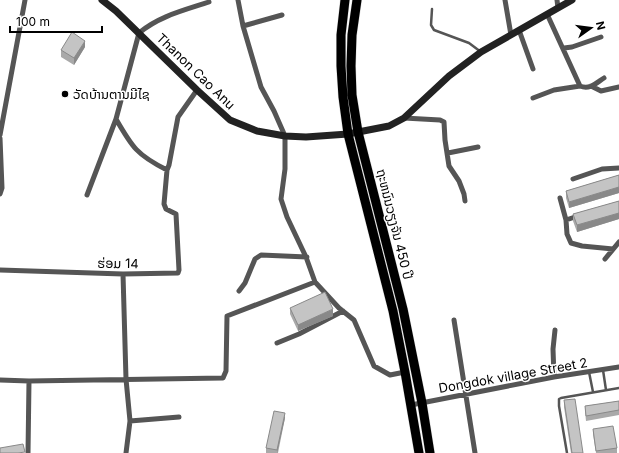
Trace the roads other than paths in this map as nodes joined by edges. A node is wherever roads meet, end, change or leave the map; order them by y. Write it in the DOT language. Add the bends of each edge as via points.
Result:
graph roads {
  1 [pos="25,0"];
  2 [pos="102,0"];
  3 [pos="238,0"];
  4 [pos="345,0"];
  5 [pos="357,0"];
  6 [pos="505,0"];
  7 [pos="557,0"];
  8 [pos="572,0"];
  9 [pos="209,2"];
  10 [pos="562,4"];
  11 [pos="432,9"];
  12 [pos="547,14"];
  13 [pos="282,15"];
  14 [pos="243,26"];
  15 [pos="519,30"];
  16 [pos="139,33"];
  17 [pos="511,35"];
  18 [pos="601,37"];
  19 [pos="564,48"];
  20 [pos="481,52"];
  21 [pos="532,69"];
  22 [pos="604,78"];
  23 [pos="580,86"];
  24 [pos="591,86"];
  25 [pos="619,87"];
  26 [pos="197,90"];
  27 [pos="533,98"];
  28 [pos="404,118"];
  29 [pos="116,120"];
  30 [pos="358,132"];
  31 [pos="348,134"];
  32 [pos="0,135"];
  33 [pos="285,136"];
  34 [pos="0,138"];
  35 [pos="478,147"];
  36 [pos="448,153"];
  37 [pos="619,168"];
  38 [pos="167,170"];
  39 [pos="573,179"];
  40 [pos="0,194"];
  41 [pos="87,195"];
  42 [pos="560,198"];
  43 [pos="465,201"];
  44 [pos="581,215"];
  45 [pos="566,220"];
  46 [pos="619,242"];
  47 [pos="613,249"];
  48 [pos="307,257"];
  49 [pos="605,260"];
  50 [pos="0,270"];
  51 [pos="123,274"];
  52 [pos="315,282"];
  53 [pos="239,291"];
  54 [pos="343,311"];
  55 [pos="454,320"];
  56 [pos="555,330"];
  57 [pos="277,343"];
  58 [pos="619,367"];
  59 [pos="604,370"];
  60 [pos="405,372"];
  61 [pos="588,372"];
  62 [pos="554,377"];
  63 [pos="0,380"];
  64 [pos="29,380"];
  65 [pos="126,380"];
  66 [pos="619,388"];
  67 [pos="606,390"];
  68 [pos="593,392"];
  69 [pos="466,393"];
  70 [pos="422,403"];
  71 [pos="411,405"];
  72 [pos="179,418"];
  73 [pos="130,421"];
  74 [pos="28,453"];
  75 [pos="126,453"];
  76 [pos="419,453"];
  77 [pos="430,453"];
  78 [pos="475,453"];
  79 [pos="567,453"];
  1 -- 32 [label="street"];
  2 -- 16 [label="street, Thanon Cao Anu"];
  3 -- 14 [label="street"];
  4 -- 31 [label="highway, ຖະຫນົນວຽງຈັນ 450 ປີ" via="341,66"];
  5 -- 30 [label="highway, ຖະຫນົນວຽງຈັນ 450 ປີ" via="350,66"];
  6 -- 17 [label="street"];
  7 -- 10 [label="street"];
  8 -- 10 [label="street, Thanon Cao Anu"];
  9 -- 16 [label="street" via="161,18"];
  10 -- 12 [label="street, Thanon Cao Anu"];
  11 -- 20 [label="lane" via="431,25 434,30 469,43"];
  12 -- 15 [label="street, Thanon Cao Anu"];
  12 -- 19 [label="street"];
  13 -- 14 [label="street"];
  14 -- 33 [label="street" via="261,87"];
  15 -- 17 [label="street, Thanon Cao Anu"];
  15 -- 21 [label="street"];
  16 -- 26 [label="street, Thanon Cao Anu"];
  16 -- 29 [label="street"];
  17 -- 20 [label="street, Thanon Cao Anu"];
  18 -- 19 [label="street"];
  19 -- 23 [label="street"];
  20 -- 28 [label="street, Thanon Cao Anu" via="449,76"];
  22 -- 24 [label="street"];
  23 -- 24 [label="street"];
  23 -- 27 [label="street" via="554,90"];
  24 -- 25 [label="street" via="601,91"];
  26 -- 33 [label="street, Thanon Cao Anu" via="230,120 257,131"];
  26 -- 38 [label="street" via="178,117"];
  28 -- 30 [label="street, Thanon Cao Anu" via="389,126"];
  28 -- 36 [label="street" via="444,122"];
  29 -- 38 [label="street" via="140,154"];
  29 -- 41 [label="street"];
  30 -- 31 [label="street, Thanon Cao Anu"];
  30 -- 70 [label="highway, ຖະຫນົນວຽງຈັນ 450 ປີ" via="404,309"];
  31 -- 33 [label="street, Thanon Cao Anu"];
  31 -- 60 [label="highway, ຖະຫນົນວຽງຈັນ 450 ປີ" via="393,311"];
  33 -- 48 [label="street" via="285,169 281,199"];
  34 -- 40 [label="street"];
  35 -- 36 [label="street"];
  36 -- 43 [label="street" via="449,166 459,181"];
  37 -- 39 [label="street" via="602,169"];
  38 -- 51 [label="street, ຮ່ອມ 14" via="164,204 166,209 176,214 180,270 178,273"];
  42 -- 45 [label="street"];
  44 -- 45 [label="street"];
  45 -- 47 [label="street" via="571,243"];
  46 -- 47 [label="street"];
  47 -- 49 [label="street"];
  48 -- 52 [label="street"];
  48 -- 53 [label="street" via="261,255 254,259 245,283"];
  50 -- 51 [label="street, ຮ່ອມ 14"];
  51 -- 65 [label="street"];
  52 -- 54 [label="street"];
  52 -- 65 [label="street" via="227,316 226,372 223,378"];
  54 -- 57 [label="street"];
  54 -- 60 [label="street" via="354,320 374,366 390,375"];
  55 -- 69 [label="street"];
  56 -- 62 [label="street"];
  58 -- 59 [label="street, Dongdok village Street 2"];
  59 -- 61 [label="street, Dongdok village Street 2"];
  59 -- 67 [label="lane"];
  60 -- 71 [label="highway, ຖະຫນົນວຽງຈັນ 450 ປີ"];
  61 -- 62 [label="street, Dongdok village Street 2"];
  61 -- 68 [label="lane"];
  62 -- 69 [label="street, Dongdok village Street 2"];
  63 -- 64 [label="street"];
  64 -- 65 [label="street"];
  64 -- 74 [label="street"];
  65 -- 73 [label="street"];
  66 -- 67 [label="lane"];
  67 -- 68 [label="lane"];
  68 -- 79 [label="lane" via="559,399"];
  69 -- 70 [label="street, Dongdok village Street 2"];
  69 -- 78 [label="street"];
  70 -- 71 [label="street, Dongdok village Street 2"];
  70 -- 77 [label="highway, ຖະຫນົນວຽງຈັນ 450 ປີ"];
  71 -- 76 [label="highway, ຖະຫນົນວຽງຈັນ 450 ປີ"];
  72 -- 73 [label="street"];
  73 -- 75 [label="street"];
}
